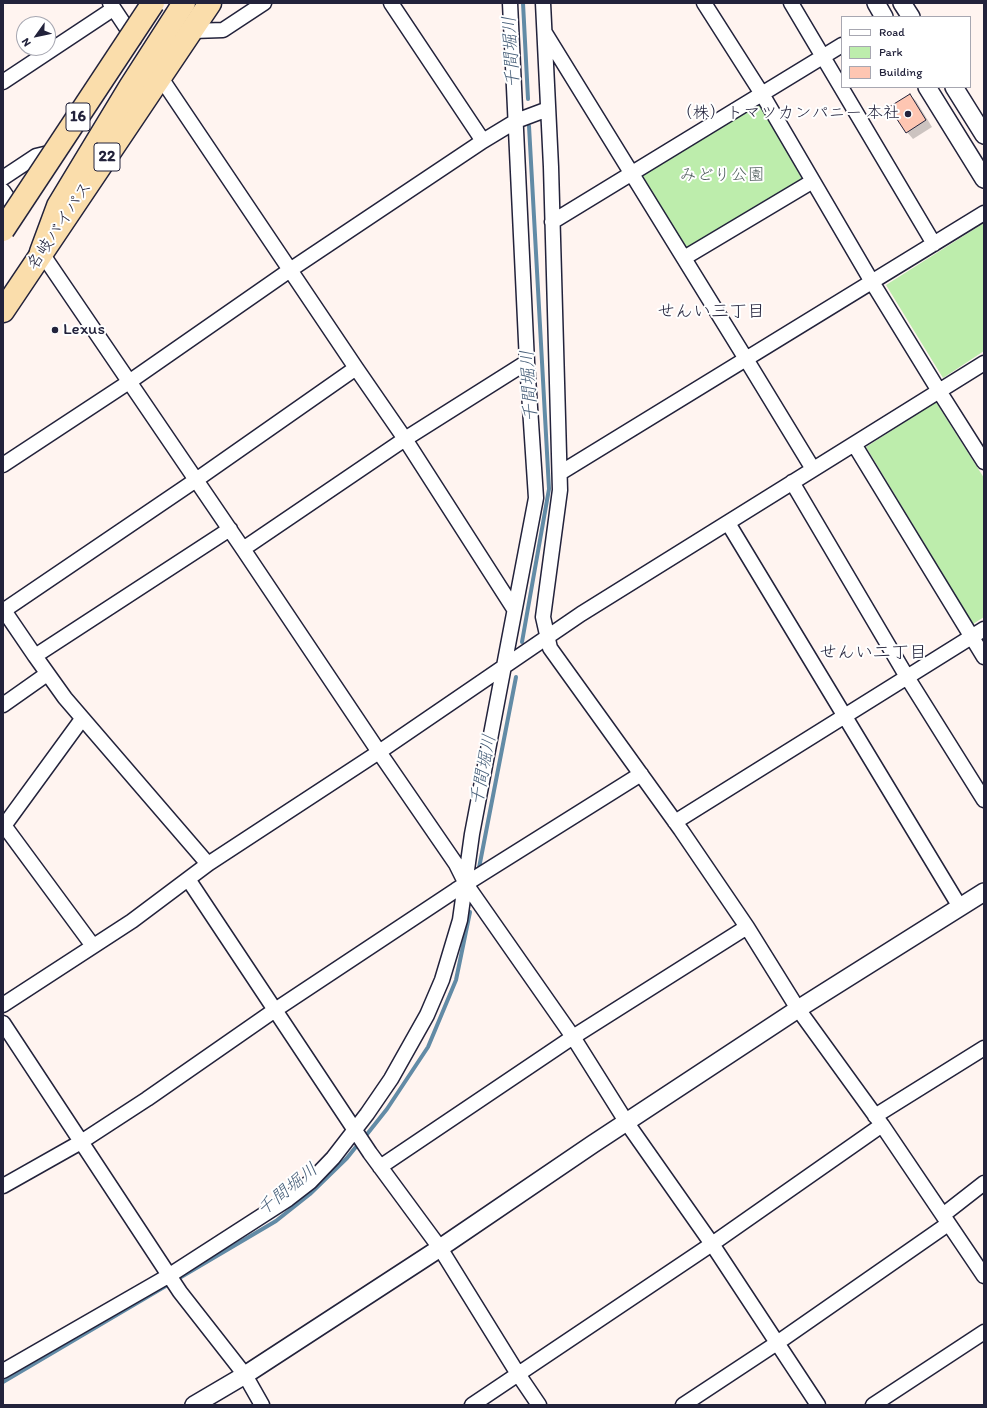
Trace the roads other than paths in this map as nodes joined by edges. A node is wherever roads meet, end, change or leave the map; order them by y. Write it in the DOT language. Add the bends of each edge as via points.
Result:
graph roads {
  1 [pos="153,3"];
  2 [pos="158,3"];
  3 [pos="184,3"];
  4 [pos="210,3"];
  5 [pos="264,3"];
  6 [pos="391,3"];
  7 [pos="510,3"];
  8 [pos="543,3"];
  9 [pos="704,3"];
  10 [pos="791,3"];
  11 [pos="876,3"];
  12 [pos="112,6"];
  13 [pos="883,16"];
  14 [pos="193,31"];
  15 [pos="544,32"];
  16 [pos="134,39"];
  17 [pos="841,47"];
  18 [pos="824,57"];
  19 [pos="160,78"];
  20 [pos="3,82"];
  21 [pos="841,86"];
  22 [pos="842,88"];
  23 [pos="928,88"];
  24 [pos="955,88"];
  25 [pos="762,94"];
  26 [pos="548,108"];
  27 [pos="516,121"];
  28 [pos="984,135"];
  29 [pos="483,141"];
  30 [pos="59,150"];
  31 [pos="631,173"];
  32 [pos="3,178"];
  33 [pos="984,179"];
  34 [pos="813,181"];
  35 [pos="3,191"];
  36 [pos="18,213"];
  37 [pos="984,213"];
  38 [pos="552,222"];
  39 [pos="3,230"];
  40 [pos="3,236"];
  41 [pos="934,244"];
  42 [pos="42,252"];
  43 [pos="684,258"];
  44 [pos="290,270"];
  45 [pos="872,282"];
  46 [pos="3,311"];
  47 [pos="746,359"];
  48 [pos="527,362"];
  49 [pos="984,363"];
  50 [pos="356,368"];
  51 [pos="129,382"];
  52 [pos="939,391"];
  53 [pos="405,439"];
  54 [pos="854,444"];
  55 [pos="984,462"];
  56 [pos="3,465"];
  57 [pos="813,469"];
  58 [pos="560,473"];
  59 [pos="196,480"];
  60 [pos="792,482"];
  61 [pos="728,522"];
  62 [pos="230,529"];
  63 [pos="243,548"];
  64 [pos="514,609"];
  65 [pos="3,610"];
  66 [pos="984,629"];
  67 [pos="548,637"];
  68 [pos="971,637"];
  69 [pos="35,656"];
  70 [pos="984,658"];
  71 [pos="504,668"];
  72 [pos="47,674"];
  73 [pos="907,677"];
  74 [pos="3,705"];
  75 [pos="844,716"];
  76 [pos="82,719"];
  77 [pos="379,752"];
  78 [pos="641,774"];
  79 [pos="984,800"];
  80 [pos="675,822"];
  81 [pos="4,825"];
  82 [pos="208,864"];
  83 [pos="188,879"];
  84 [pos="466,884"];
  85 [pos="984,892"];
  86 [pos="960,907"];
  87 [pos="747,927"];
  88 [pos="93,946"];
  89 [pos="3,1005"];
  90 [pos="798,1009"];
  91 [pos="276,1010"];
  92 [pos="3,1023"];
  93 [pos="573,1037"];
  94 [pos="984,1048"];
  95 [pos="879,1121"];
  96 [pos="627,1122"];
  97 [pos="356,1132"];
  98 [pos="81,1142"];
  99 [pos="380,1167"];
  100 [pos="984,1183"];
  101 [pos="3,1186"];
  102 [pos="946,1219"];
  103 [pos="712,1244"];
  104 [pos="440,1248"];
  105 [pos="984,1276"];
  106 [pos="171,1277"];
  107 [pos="984,1332"];
  108 [pos="777,1344"];
  109 [pos="3,1371"];
  110 [pos="518,1374"];
  111 [pos="245,1375"];
  112 [pos="194,1405"];
  113 [pos="262,1405"];
  114 [pos="472,1405"];
  115 [pos="539,1405"];
  116 [pos="684,1405"];
  117 [pos="818,1405"];
  118 [pos="873,1405"];
  1 -- 39 [label="highway, 16, bridge"];
  2 -- 16 [label="highway, 22"];
  3 -- 42 [label="highway" via="130,86 58,206"];
  4 -- 14 [label="highway, 名岐バイパス / 22"];
  5 -- 14 [label="street" via="224,30"];
  6 -- 29 [label="street"];
  7 -- 27 [label="street"];
  8 -- 15 [label="street"];
  9 -- 25 [label="street"];
  10 -- 18 [label="street"];
  11 -- 13 [label="street"];
  12 -- 16 [label="street"];
  12 -- 20 [label="street"];
  14 -- 19 [label="highway, 名岐バイパス / 22"];
  15 -- 26 [label="street"];
  15 -- 31 [label="street"];
  16 -- 30 [label="highway, 22"];
  17 -- 18 [label="street"];
  18 -- 21 [label="street"];
  18 -- 25 [label="street"];
  19 -- 42 [label="highway, 名岐バイパス / 22"];
  19 -- 44 [label="street"];
  22 -- 41 [label="street"];
  23 -- 33 [label="street"];
  24 -- 28 [label="street"];
  25 -- 31 [label="street"];
  25 -- 34 [label="street"];
  26 -- 27 [label="street"];
  26 -- 38 [label="street"];
  27 -- 29 [label="street"];
  27 -- 48 [label="street"];
  29 -- 44 [label="street"];
  30 -- 32 [label="street" via="36,156"];
  30 -- 36 [label="highway, 22"];
  31 -- 38 [label="street"];
  31 -- 43 [label="street"];
  34 -- 43 [label="street"];
  34 -- 45 [label="street"];
  35 -- 36 [label="street"];
  36 -- 40 [label="highway, 22"];
  37 -- 41 [label="street"];
  38 -- 58 [label="street"];
  41 -- 45 [label="street"];
  42 -- 46 [label="highway, 名岐バイパス / 22"];
  42 -- 51 [label="street"];
  43 -- 47 [label="street"];
  44 -- 50 [label="street"];
  44 -- 51 [label="street"];
  45 -- 47 [label="street"];
  45 -- 52 [label="street"];
  47 -- 57 [label="street"];
  47 -- 58 [label="street"];
  48 -- 53 [label="street"];
  48 -- 64 [label="street" via="536,498"];
  49 -- 52 [label="street"];
  50 -- 53 [label="street"];
  50 -- 59 [label="street"];
  51 -- 56 [label="street"];
  51 -- 59 [label="street"];
  52 -- 54 [label="street"];
  52 -- 55 [label="street"];
  53 -- 63 [label="street"];
  53 -- 64 [label="street"];
  54 -- 57 [label="street"];
  54 -- 68 [label="street"];
  57 -- 60 [label="street"];
  58 -- 67 [label="street" via="543,617"];
  59 -- 62 [label="street"];
  59 -- 65 [label="street"];
  60 -- 61 [label="street"];
  60 -- 73 [label="street"];
  61 -- 67 [label="street"];
  61 -- 75 [label="street"];
  62 -- 63 [label="street"];
  62 -- 69 [label="street"];
  63 -- 77 [label="street"];
  64 -- 71 [label="street"];
  65 -- 69 [label="street"];
  66 -- 68 [label="street"];
  67 -- 71 [label="street"];
  67 -- 78 [label="street" via="550,648"];
  68 -- 70 [label="street"];
  68 -- 73 [label="street"];
  69 -- 72 [label="street"];
  71 -- 77 [label="street"];
  71 -- 84 [label="street" via="472,834"];
  72 -- 74 [label="street"];
  72 -- 76 [label="street"];
  73 -- 75 [label="street"];
  73 -- 79 [label="street"];
  75 -- 80 [label="street"];
  75 -- 86 [label="street"];
  76 -- 81 [label="street"];
  76 -- 82 [label="street"];
  77 -- 82 [label="street"];
  77 -- 84 [label="street" via="456,864"];
  78 -- 80 [label="street"];
  78 -- 84 [label="street"];
  80 -- 87 [label="street"];
  81 -- 88 [label="street"];
  82 -- 83 [label="street"];
  83 -- 88 [label="street"];
  83 -- 91 [label="street"];
  84 -- 91 [label="street"];
  84 -- 93 [label="street"];
  84 -- 97 [label="street" via="460,920 442,980 427,1015 408,1051"];
  85 -- 86 [label="street"];
  86 -- 90 [label="street"];
  87 -- 90 [label="street"];
  87 -- 93 [label="street"];
  88 -- 89 [label="street"];
  90 -- 95 [label="street"];
  90 -- 96 [label="street"];
  91 -- 97 [label="street"];
  91 -- 98 [label="street"];
  92 -- 98 [label="street"];
  93 -- 96 [label="street"];
  93 -- 99 [label="street"];
  94 -- 95 [label="street"];
  95 -- 102 [label="street"];
  95 -- 103 [label="street"];
  96 -- 103 [label="street"];
  96 -- 104 [label="street"];
  97 -- 99 [label="street"];
  97 -- 106 [label="street" via="310,1182"];
  98 -- 101 [label="street"];
  98 -- 106 [label="street"];
  99 -- 104 [label="street"];
  100 -- 102 [label="street"];
  102 -- 105 [label="street"];
  102 -- 108 [label="street"];
  103 -- 108 [label="street"];
  103 -- 110 [label="street"];
  104 -- 110 [label="street"];
  104 -- 111 [label="street"];
  106 -- 109 [label="street"];
  106 -- 111 [label="street"];
  107 -- 118 [label="street"];
  108 -- 116 [label="street"];
  108 -- 117 [label="street"];
  110 -- 114 [label="street"];
  110 -- 115 [label="street"];
  111 -- 112 [label="street"];
  111 -- 113 [label="street"];
}
